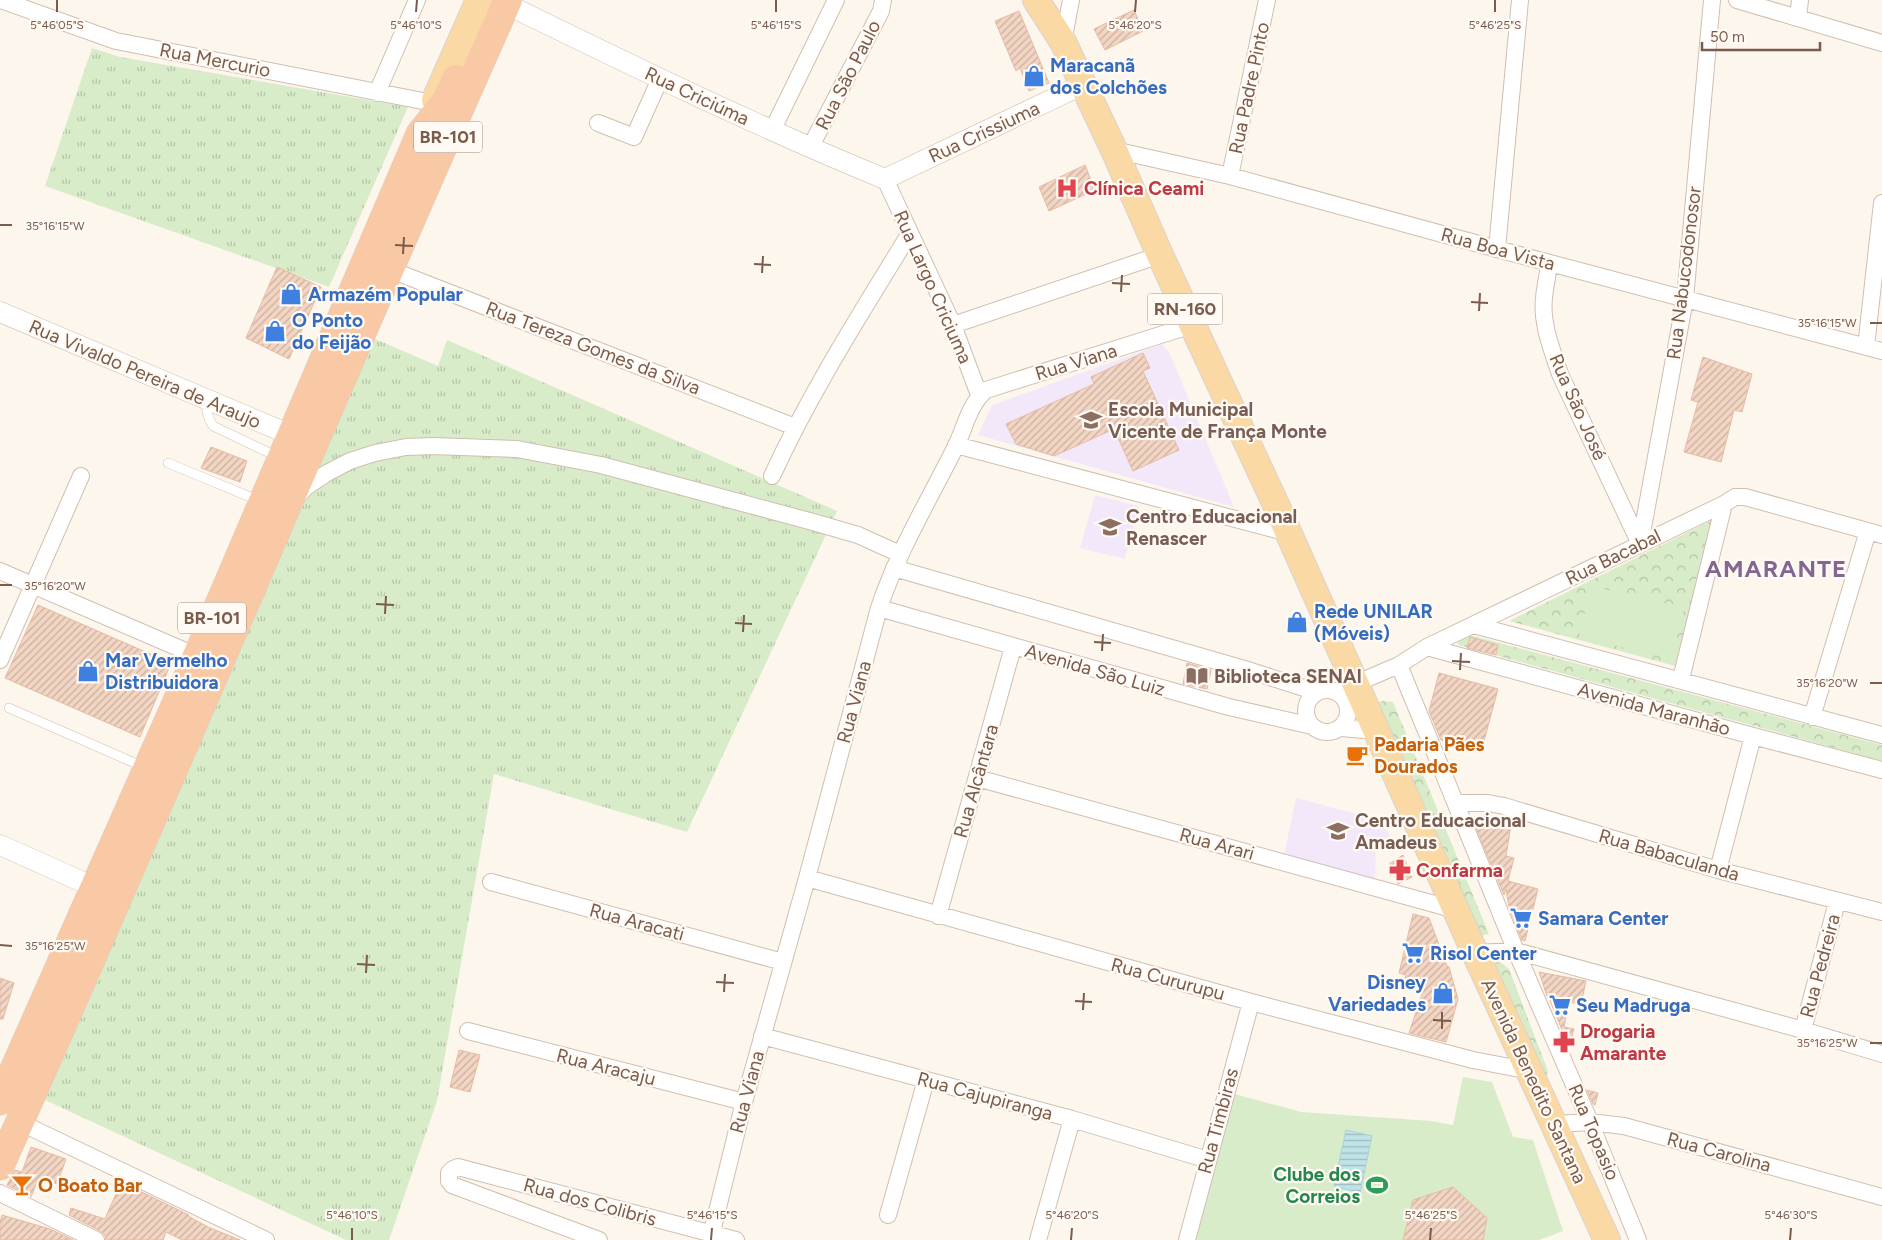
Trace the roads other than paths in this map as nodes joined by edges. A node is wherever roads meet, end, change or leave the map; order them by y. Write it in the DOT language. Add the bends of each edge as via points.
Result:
graph roads {
  1 [pos="1,0"];
  2 [pos="417,0"];
  3 [pos="836,0"];
  4 [pos="884,0"];
  5 [pos="1036,0"];
  6 [pos="1071,0"];
  7 [pos="1267,0"];
  8 [pos="1520,0"];
  9 [pos="1712,0"];
  10 [pos="1736,0"];
  11 [pos="1800,0"];
  12 [pos="500,2"];
  13 [pos="1798,18"];
  14 [pos="1052,21"];
  15 [pos="1882,43"];
  16 [pos="660,79"];
  17 [pos="1084,84"];
  18 [pos="377,93"];
  19 [pos="434,103"];
  20 [pos="598,122"];
  21 [pos="772,131"];
  22 [pos="432,140"];
  23 [pos="810,148"];
  24 [pos="1114,150"];
  25 [pos="1230,176"];
  26 [pos="885,179"];
  27 [pos="1882,203"];
  28 [pos="910,233"];
  29 [pos="1497,249"];
  30 [pos="1160,255"];
  31 [pos="1550,263"];
  32 [pos="391,270"];
  33 [pos="1685,298"];
  34 [pos="0,312"];
  35 [pos="953,325"];
  36 [pos="1192,325"];
  37 [pos="1874,349"];
  38 [pos="980,395"];
  39 [pos="795,427"];
  40 [pos="956,445"];
  41 [pos="286,447"];
  42 [pos="168,463"];
  43 [pos="81,476"];
  44 [pos="772,476"];
  45 [pos="1724,504"];
  46 [pos="273,509"];
  47 [pos="1288,533"];
  48 [pos="1875,533"];
  49 [pos="1640,544"];
  50 [pos="897,561"];
  51 [pos="0,571"];
  52 [pos="33,586"];
  53 [pos="879,608"];
  54 [pos="1474,624"];
  55 [pos="1013,647"];
  56 [pos="1427,647"];
  57 [pos="197,656"];
  58 [pos="0,660"];
  59 [pos="1399,665"];
  60 [pos="1681,680"];
  61 [pos="1346,688"];
  62 [pos="1316,692"];
  63 [pos="9,708"];
  64 [pos="1812,717"];
  65 [pos="1312,726"];
  66 [pos="1340,728"];
  67 [pos="1376,731"];
  68 [pos="1882,735"];
  69 [pos="1752,736"];
  70 [pos="147,768"];
  71 [pos="1882,770"];
  72 [pos="977,778"];
  73 [pos="1456,803"];
  74 [pos="0,845"];
  75 [pos="1718,870"];
  76 [pos="807,878"];
  77 [pos="491,882"];
  78 [pos="94,887"];
  79 [pos="1836,902"];
  80 [pos="1456,910"];
  81 [pos="1882,912"];
  82 [pos="938,916"];
  83 [pos="1516,951"];
  84 [pos="1475,953"];
  85 [pos="783,962"];
  86 [pos="1251,1002"];
  87 [pos="1803,1030"];
  88 [pos="468,1031"];
  89 [pos="762,1036"];
  90 [pos="1882,1054"];
  91 [pos="1531,1072"];
  92 [pos="926,1080"];
  93 [pos="0,1101"];
  94 [pos="744,1102"];
  95 [pos="1072,1119"];
  96 [pos="19,1122"];
  97 [pos="1590,1122"];
  98 [pos="1555,1124"];
  99 [pos="1208,1160"];
  100 [pos="0,1166"];
  101 [pos="0,1194"];
  102 [pos="1882,1197"];
  103 [pos="888,1215"];
  104 [pos="711,1237"];
  105 [pos="96,1240"];
  106 [pos="266,1240"];
  107 [pos="599,1240"];
  108 [pos="736,1240"];
  109 [pos="1038,1240"];
  110 [pos="1187,1240"];
  111 [pos="1607,1240"];
  112 [pos="1638,1240"];
  1 -- 18 [label="street, Rua Mercurio" via="116,40"];
  2 -- 18 [label="street"];
  3 -- 21 [label="street"];
  4 -- 23 [label="street, Rua São Paulo"];
  5 -- 14 [label="main road, Avenida Benedito Santana / RN-160"];
  6 -- 14 [label="street"];
  7 -- 25 [label="street, Rua Padre Pinto"];
  8 -- 29 [label="street"];
  9 -- 33 [label="street, Rua Nabucodonosor"];
  10 -- 13 [label="street"];
  11 -- 13 [label="street"];
  12 -- 16 [label="street, Rua Criciúma"];
  12 -- 19 [label="main road, BR-101"];
  12 -- 22 [label="highway, BR-101" via="446,101"];
  13 -- 15 [label="street"];
  14 -- 17 [label="main road, Avenida Benedito Santana / RN-160"];
  16 -- 20 [label="street" via="634,137"];
  16 -- 21 [label="street, Rua Criciúma"];
  17 -- 24 [label="main road, Avenida Benedito Santana / RN-160"];
  17 -- 26 [label="street, Rua Crissiuma"];
  18 -- 19 [label="street, Rua Mercurio"];
  19 -- 22 [label="main road, BR-101"];
  21 -- 23 [label="street, Rua Criciúma"];
  22 -- 32 [label="highway, BR-101"];
  22 -- 41 [label="highway, BR-101"];
  23 -- 26 [label="street, Rua Criciúma"];
  24 -- 25 [label="street, Rua Boa Vista"];
  24 -- 30 [label="main road, Avenida Benedito Santana / RN-160"];
  25 -- 29 [label="street, Rua Boa Vista"];
  26 -- 28 [label="street, Rua Largo Criciuma"];
  27 -- 37 [label="street"];
  28 -- 35 [label="street, Rua Largo Criciuma"];
  28 -- 39 [label="street" via="824,373"];
  29 -- 31 [label="street, Rua Boa Vista"];
  30 -- 35 [label="street"];
  30 -- 36 [label="main road, Avenida Benedito Santana / RN-160"];
  31 -- 33 [label="street, Rua Boa Vista"];
  31 -- 49 [label="street, Rua São José" via="1544,299 1545,322 1555,359"];
  32 -- 39 [label="street, Rua Tereza Gomes da Silva"];
  32 -- 46 [label="highway, BR-101"];
  33 -- 37 [label="street, Rua Boa Vista"];
  33 -- 49 [label="street, Rua Nabucodonosor"];
  34 -- 41 [label="street, Rua Vivaldo Pereira de Araujo" via="207,400"];
  35 -- 38 [label="street, Rua Largo Criciuma"];
  36 -- 38 [label="street, Rua Viana" via="986,390"];
  36 -- 47 [label="main road, Avenida Benedito Santana / RN-160"];
  38 -- 40 [label="street, Rua Viana"];
  39 -- 44 [label="street"];
  40 -- 47 [label="street"];
  40 -- 50 [label="street, Rua Viana"];
  41 -- 46 [label="highway, BR-101"];
  42 -- 46 [label="lane"];
  43 -- 52 [label="street"];
  45 -- 48 [label="street, Rua Bacabal" via="1735,497 1745,497"];
  45 -- 49 [label="street, Rua Bacabal"];
  45 -- 60 [label="street"];
  46 -- 50 [label="street" via="327,473 375,453 433,446 517,449 602,465 858,535"];
  46 -- 57 [label="highway, BR-101"];
  46 -- 96 [label="highway, BR-101" via="116,905"];
  47 -- 61 [label="main road, Avenida Benedito Santana / RN-160"];
  48 -- 64 [label="street"];
  49 -- 54 [label="street, Rua Bacabal"];
  50 -- 53 [label="street, Rua Viana"];
  50 -- 62 [label="street"];
  51 -- 52 [label="street"];
  52 -- 57 [label="street"];
  52 -- 58 [label="street"];
  53 -- 55 [label="street, Avenida São Luiz"];
  53 -- 76 [label="street, Rua Viana"];
  54 -- 56 [label="street, Rua Bacabal"];
  54 -- 60 [label="street, Avenida Maranhão"];
  55 -- 65 [label="street, Avenida São Luiz" via="1229,707"];
  55 -- 72 [label="street, Rua Alcântara"];
  56 -- 59 [label="street, Rua Bacabal"];
  56 -- 69 [label="street, Avenida Maranhão"];
  57 -- 70 [label="highway, BR-101"];
  59 -- 61 [label="street, Rua Bacabal"];
  59 -- 73 [label="street, Rua Topasio"];
  60 -- 64 [label="street, Avenida Maranhão"];
  61 -- 62 [label="street"];
  61 -- 66 [label="street" via="1342,697 1348,713"];
  61 -- 67 [label="main road, Avenida Benedito Santana / RN-160"];
  62 -- 65 [label="street" via="1306,708"];
  63 -- 70 [label="lane"];
  64 -- 68 [label="street, Avenida Maranhão"];
  65 -- 66 [label="street, Avenida São Luiz" via="1323,732"];
  66 -- 67 [label="street"];
  67 -- 80 [label="main road, Avenida Benedito Santana / RN-160"];
  69 -- 71 [label="street, Avenida Maranhão"];
  69 -- 75 [label="street"];
  70 -- 78 [label="highway, BR-101"];
  72 -- 80 [label="street, Rua Arari"];
  72 -- 82 [label="street, Rua Alcântara"];
  73 -- 75 [label="street, Rua Babaculanda" via="1504,806"];
  73 -- 83 [label="street, Rua Topasio"];
  74 -- 78 [label="street"];
  75 -- 79 [label="street, Rua Babaculanda"];
  76 -- 82 [label="street, Rua Cururupu"];
  76 -- 85 [label="street, Rua Viana"];
  77 -- 85 [label="street, Rua Aracati"];
  78 -- 93 [label="highway, BR-101"];
  79 -- 81 [label="street, Rua Babaculanda"];
  79 -- 87 [label="street, Rua Pedreira"];
  80 -- 84 [label="main road, Avenida Benedito Santana / RN-160"];
  82 -- 86 [label="street, Rua Cururupu"];
  83 -- 84 [label="street"];
  83 -- 87 [label="street"];
  83 -- 97 [label="street, Rua Topasio"];
  84 -- 91 [label="main road, Avenida Benedito Santana / RN-160"];
  85 -- 89 [label="street, Rua Viana"];
  86 -- 91 [label="street, Rua Cururupu"];
  86 -- 99 [label="street, Rua Timbiras"];
  87 -- 90 [label="street"];
  88 -- 94 [label="street, Rua Aracaju"];
  89 -- 92 [label="street, Rua Cajupiranga"];
  89 -- 94 [label="street, Rua Viana"];
  91 -- 98 [label="main road, Avenida Benedito Santana / RN-160"];
  92 -- 95 [label="street, Rua Cajupiranga"];
  92 -- 103 [label="street"];
  94 -- 104 [label="street, Rua Viana"];
  95 -- 99 [label="street, Rua Cajupiranga"];
  95 -- 109 [label="street"];
  96 -- 100 [label="highway, BR-101"];
  96 -- 106 [label="street"];
  97 -- 98 [label="street, Rua Carolina"];
  97 -- 102 [label="street, Rua Carolina" via="1624,1126"];
  97 -- 112 [label="street, Rua Topasio"];
  98 -- 111 [label="main road, Avenida Benedito Santana / RN-160"];
  99 -- 110 [label="street, Rua Timbiras"];
  101 -- 105 [label="street"];
  104 -- 107 [label="street, Rua dos Colibris" via="458,1168 448,1176 452,1185"];
  104 -- 108 [label="street, Rua dos Colibris"];
}
